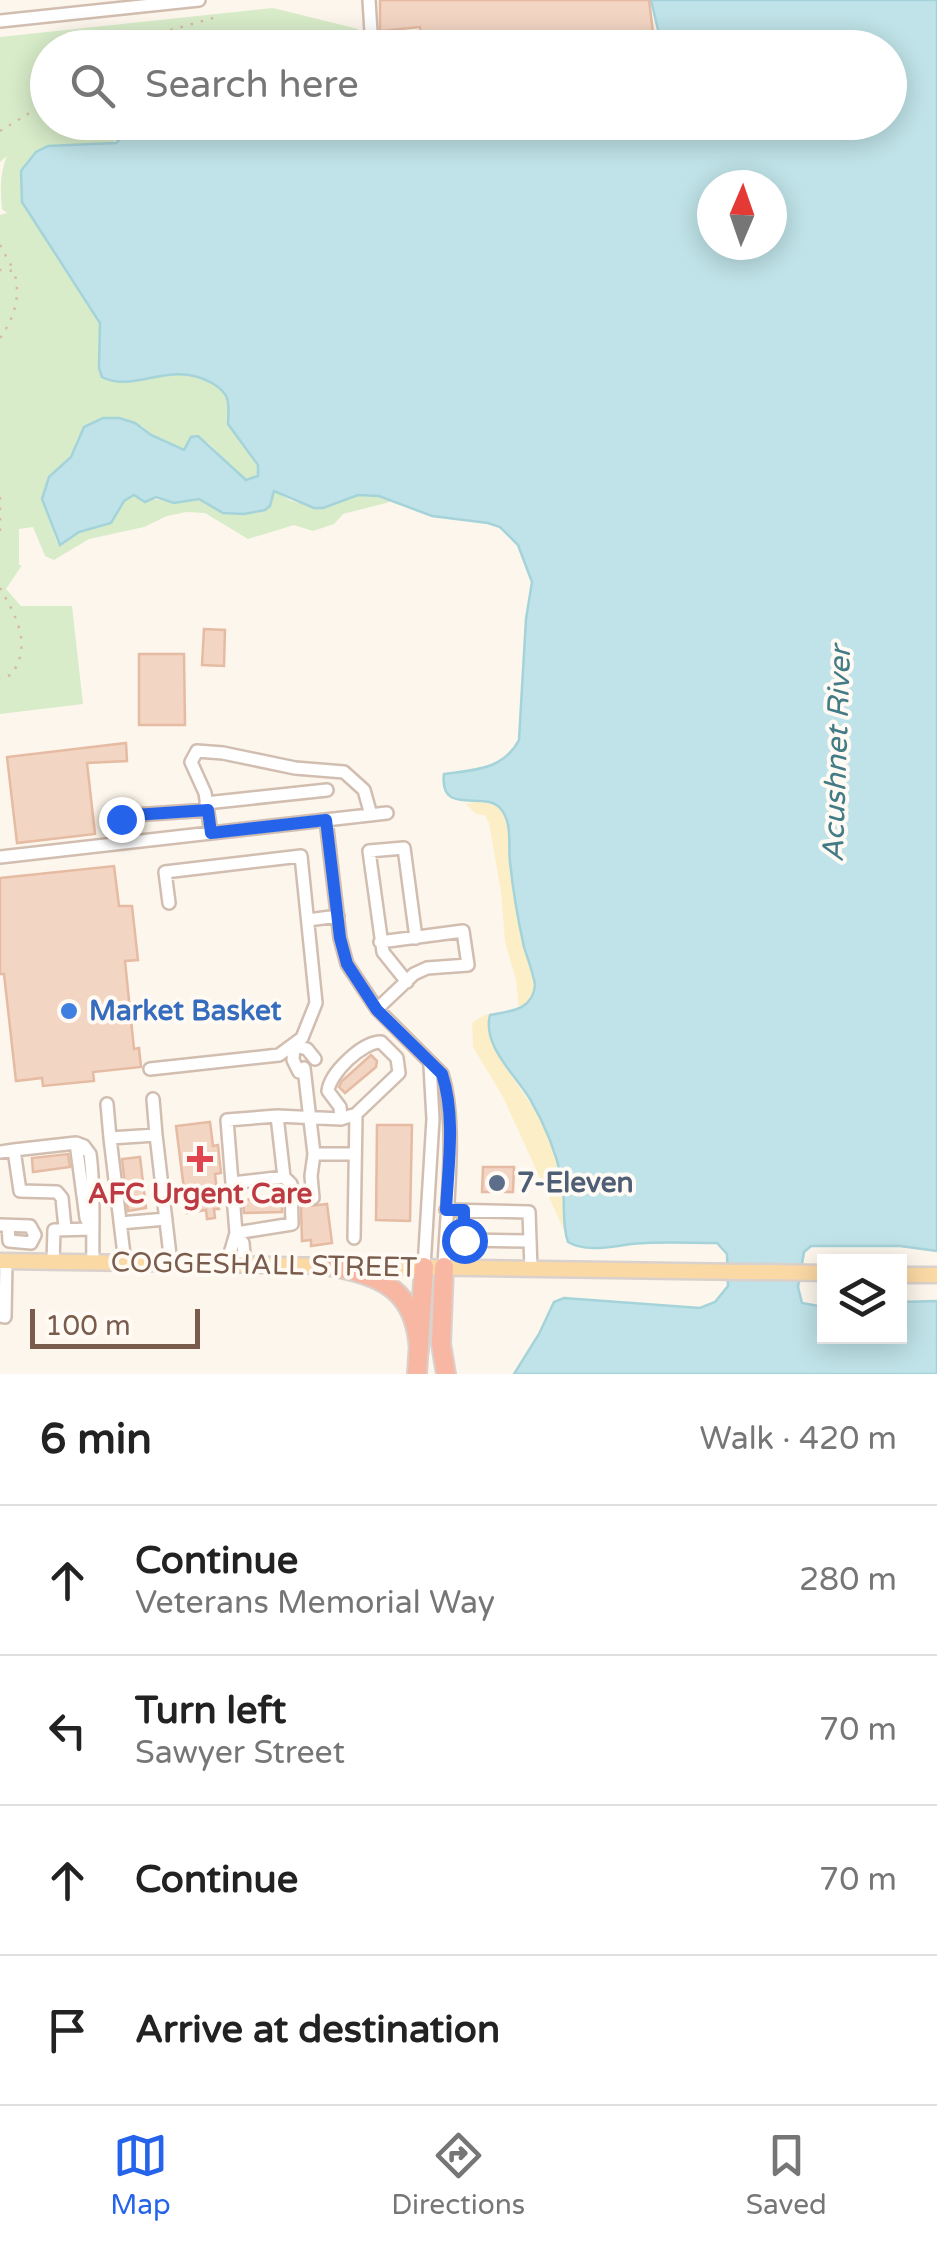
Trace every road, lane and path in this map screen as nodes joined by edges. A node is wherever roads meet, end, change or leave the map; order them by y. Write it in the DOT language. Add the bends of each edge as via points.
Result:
graph roads {
  1 [pos="199,0"];
  2 [pos="368,0"];
  3 [pos="220,16"];
  4 [pos="0,21"];
  5 [pos="171,30"];
  6 [pos="370,30"];
  7 [pos="30,113"];
  8 [pos="0,131"];
  9 [pos="0,244"];
  10 [pos="0,270"];
  11 [pos="14,271"];
  12 [pos="0,338"];
  13 [pos="0,496"];
  14 [pos="1,508"];
  15 [pos="0,532"];
  16 [pos="0,588"];
  17 [pos="0,678"];
  18 [pos="326,790"];
  19 [pos="207,806"];
  20 [pos="388,813"];
  21 [pos="371,815"];
  22 [pos="326,820"];
  23 [pos="211,833"];
  24 [pos="115,844"];
  25 [pos="0,857"];
  26 [pos="169,903"];
  27 [pos="338,916"];
  28 [pos="308,920"];
  29 [pos="416,938"];
  30 [pos="380,942"];
  31 [pos="407,982"];
  32 [pos="377,1010"];
  33 [pos="294,1046"];
  34 [pos="315,1059"];
  35 [pos="430,1066"];
  36 [pos="150,1069"];
  37 [pos="153,1099"];
  38 [pos="108,1104"];
  39 [pos="356,1114"];
  40 [pos="277,1116"];
  41 [pos="312,1119"];
  42 [pos="341,1120"];
  43 [pos="156,1136"];
  44 [pos="110,1138"];
  45 [pos="7,1151"];
  46 [pos="314,1154"];
  47 [pos="354,1154"];
  48 [pos="284,1177"];
  49 [pos="232,1183"];
  50 [pos="313,1198"];
  51 [pos="446,1210"];
  52 [pos="464,1210"];
  53 [pos="166,1219"];
  54 [pos="120,1223"];
  55 [pos="4,1225"];
  56 [pos="92,1229"];
  57 [pos="59,1232"];
  58 [pos="236,1233"];
  59 [pos="354,1238"];
  60 [pos="530,1241"];
  61 [pos="3,1262"];
  62 [pos="53,1262"];
  63 [pos="92,1262"];
  64 [pos="125,1263"];
  65 [pos="171,1264"];
  66 [pos="226,1264"];
  67 [pos="246,1265"];
  68 [pos="328,1266"];
  69 [pos="424,1267"];
  70 [pos="444,1267"];
  71 [pos="532,1268"];
  72 [pos="817,1273"];
  73 [pos="907,1274"];
  74 [pos="937,1275"];
  75 [pos="0,1316"];
  76 [pos="420,1351"];
  77 [pos="416,1374"];
  78 [pos="446,1374"];
  1 -- 4 [label="street"];
  2 -- 6 [label="street"];
  3 -- 5 [label="path"];
  7 -- 8 [label="path"];
  9 -- 11 [label="path"];
  10 -- 11 [label="path"];
  11 -- 12 [label="path" via="18,297"];
  13 -- 14 [label="path"];
  14 -- 15 [label="path"];
  16 -- 17 [label="path" via="23,648 16,668"];
  18 -- 19 [label="street"];
  19 -- 21 [label="street" via="191,762 197,752 344,772 364,790"];
  19 -- 23 [label="street"];
  19 -- 24 [label="street" via="121,819"];
  20 -- 21 [label="street"];
  21 -- 22 [label="street"];
  22 -- 23 [label="street"];
  22 -- 27 [label="street"];
  23 -- 24 [label="street"];
  24 -- 25 [label="street"];
  26 -- 28 [label="street" via="165,872 302,856"];
  27 -- 28 [label="street"];
  27 -- 32 [label="street" via="347,964"];
  28 -- 33 [label="street" via="316,1003"];
  29 -- 30 [label="street"];
  29 -- 30 [label="street" via="404,848 369,851"];
  29 -- 31 [label="street" via="463,931 468,965 427,968"];
  30 -- 31 [label="street"];
  31 -- 32 [label="street"];
  32 -- 35 [label="street"];
  33 -- 34 [label="street"];
  33 -- 36 [label="street" via="279,1055"];
  33 -- 41 [label="street"];
  35 -- 51 [label="street" via="442,1074 449,1105"];
  35 -- 69 [label="street" via="434,1118"];
  37 -- 43 [label="street"];
  38 -- 44 [label="street"];
  39 -- 42 [label="street"];
  39 -- 42 [label="street" via="399,1073 397,1058 382,1042 368,1044 328,1086"];
  39 -- 47 [label="street"];
  40 -- 41 [label="street"];
  40 -- 48 [label="street"];
  40 -- 49 [label="street" via="227,1120"];
  41 -- 42 [label="street"];
  41 -- 46 [label="street"];
  43 -- 44 [label="street"];
  43 -- 53 [label="street"];
  44 -- 54 [label="street"];
  45 -- 56 [label="street" via="76,1144 90,1154"];
  45 -- 57 [label="street" via="20,1191 57,1192 62,1198"];
  46 -- 47 [label="street"];
  46 -- 50 [label="street"];
  47 -- 59 [label="street"];
  48 -- 49 [label="street"];
  48 -- 58 [label="street" via="291,1184 292,1224"];
  49 -- 58 [label="street"];
  51 -- 52 [label="street"];
  51 -- 70 [label="street"];
  52 -- 60 [label="street" via="529,1212"];
  52 -- 60 [label="street" via="464,1240"];
  53 -- 54 [label="street"];
  53 -- 65 [label="street"];
  54 -- 64 [label="street"];
  55 -- 57 [label="street" via="12,1243"];
  56 -- 57 [label="street"];
  56 -- 63 [label="street"];
  57 -- 62 [label="street"];
  58 -- 66 [label="street"];
  58 -- 67 [label="street"];
  60 -- 71 [label="street"];
  61 -- 62 [label="main road, COGGESHALL STREET"];
  61 -- 75 [label="street"];
  62 -- 63 [label="main road, COGGESHALL STREET"];
  63 -- 64 [label="main road, COGGESHALL STREET"];
  64 -- 65 [label="main road, COGGESHALL STREET"];
  65 -- 66 [label="main road, COGGESHALL STREET"];
  66 -- 67 [label="main road, COGGESHALL STREET"];
  67 -- 68 [label="main road, COGGESHALL STREET"];
  68 -- 69 [label="main road, COGGESHALL STREET"];
  68 -- 76 [label="highway" via="397,1290 415,1322"];
  69 -- 70 [label="main road, COGGESHALL STREET"];
  69 -- 76 [label="highway"];
  70 -- 71 [label="main road, COGGESHALL STREET"];
  70 -- 78 [label="highway"];
  71 -- 72 [label="main road, COGGESHALL STREET"];
  73 -- 74 [label="main road"];
  76 -- 77 [label="highway"];
}
